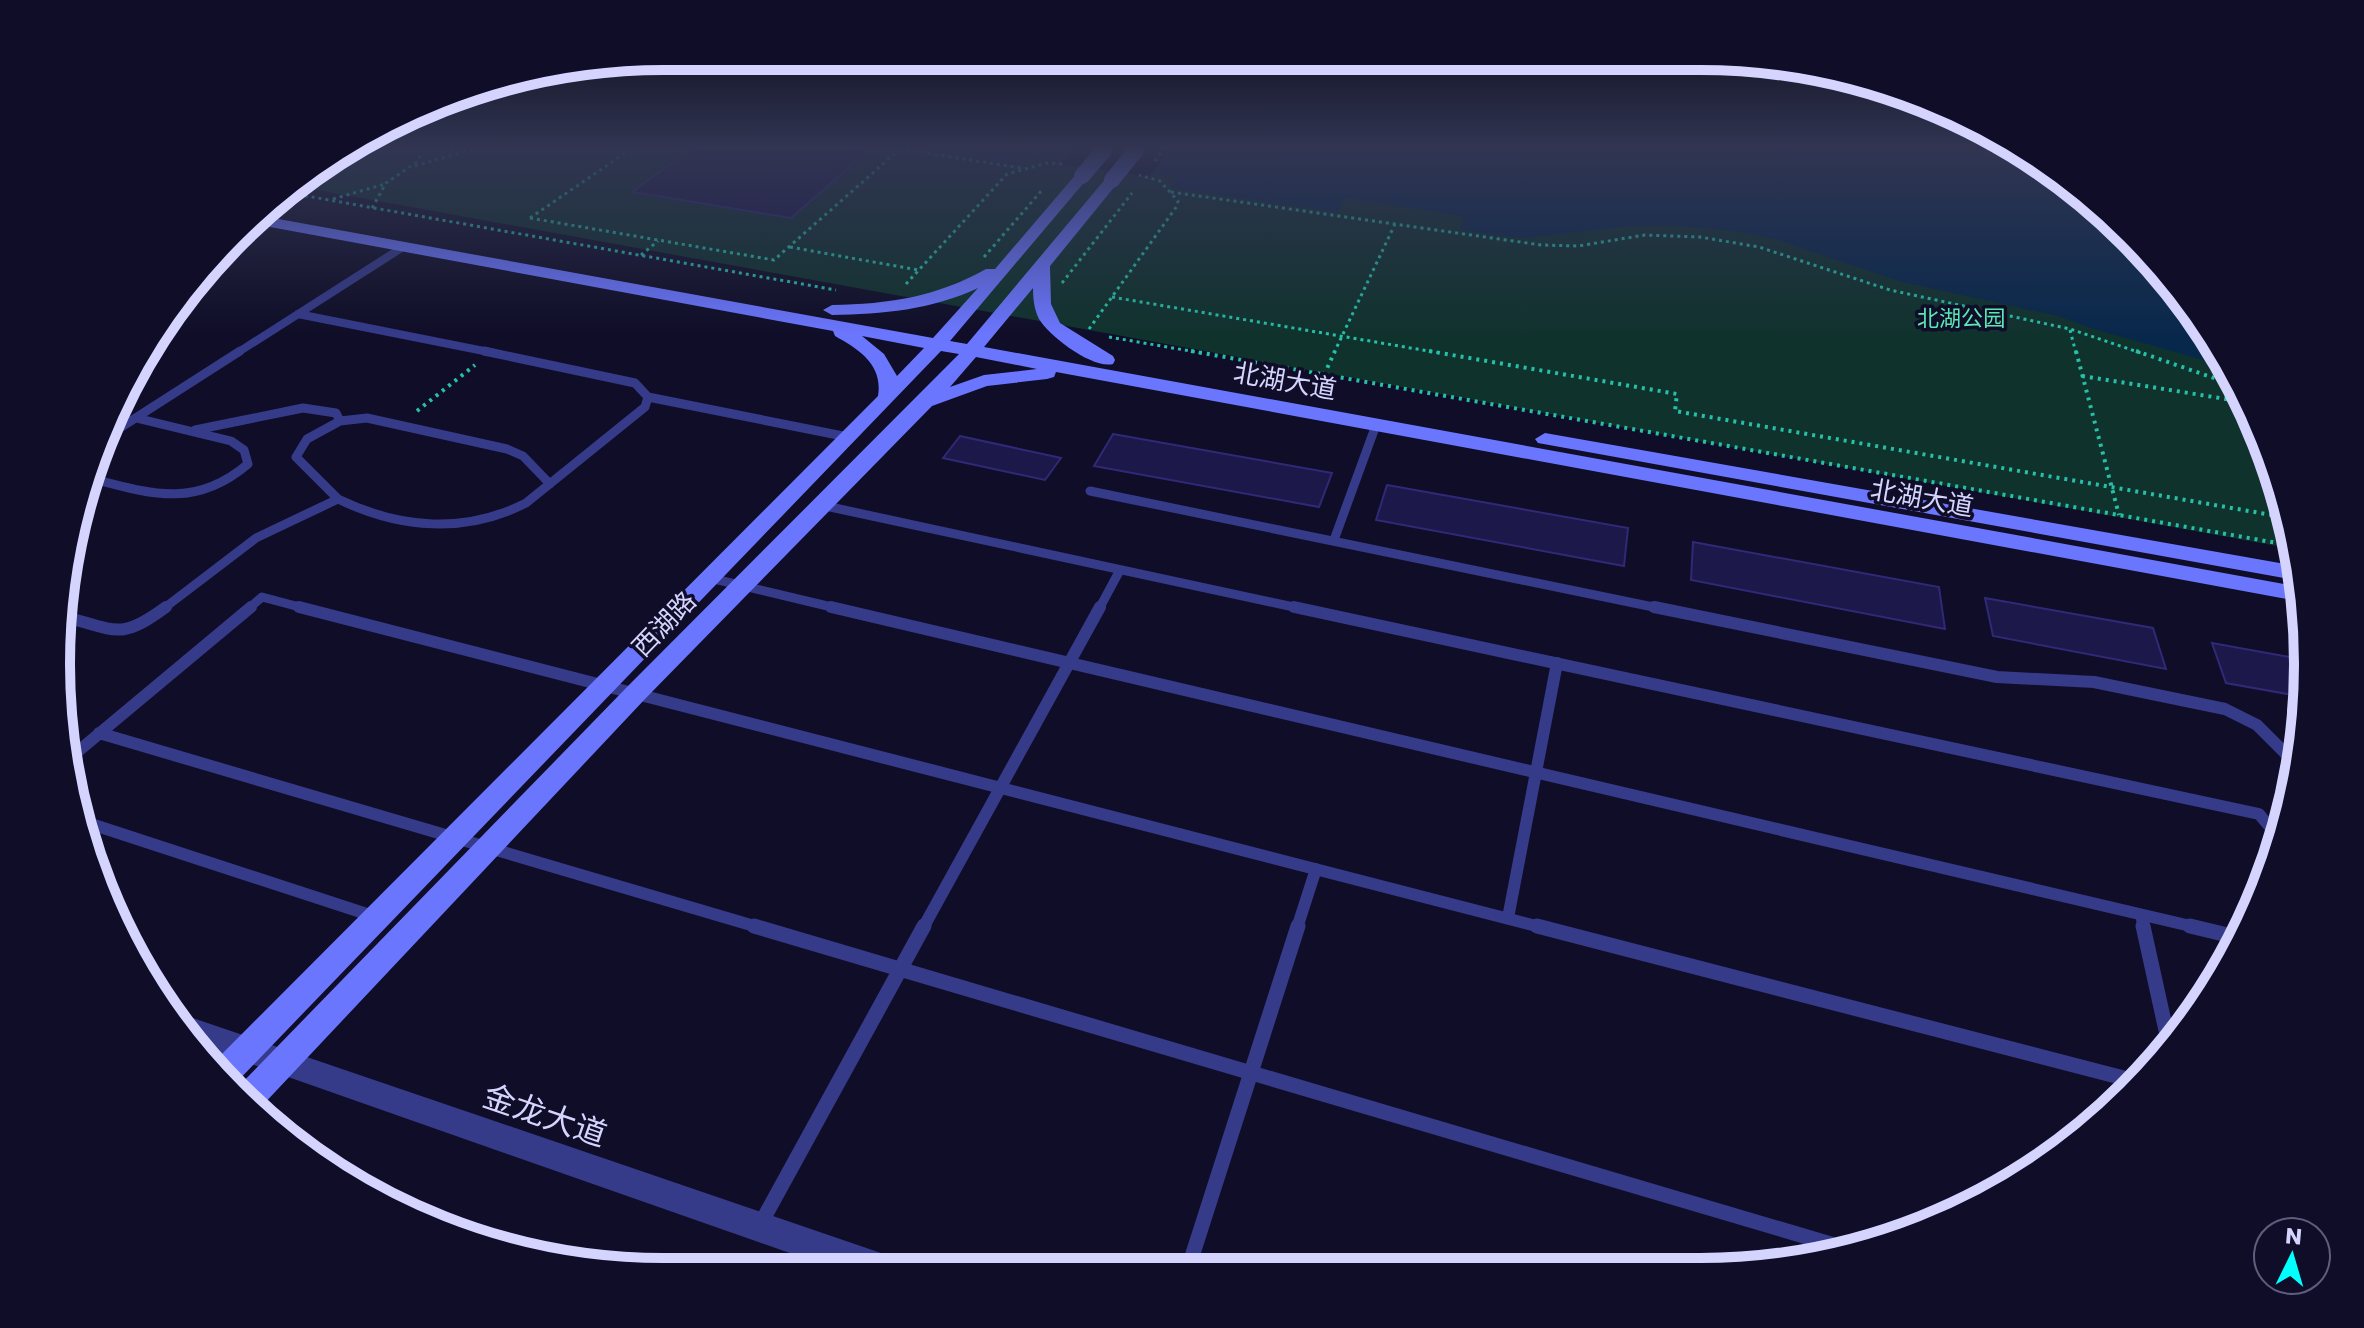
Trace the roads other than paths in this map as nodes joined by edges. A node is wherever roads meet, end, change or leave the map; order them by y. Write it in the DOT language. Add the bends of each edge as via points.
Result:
graph roads {
  1 [pos="279,211"];
  2 [pos="1053,211"];
  3 [pos="1087,211"];
  4 [pos="267,222"];
  5 [pos="403,247"];
  6 [pos="1011,261"];
  7 [pos="1043,265"];
  8 [pos="298,314"];
  9 [pos="826,316"];
  10 [pos="944,338"];
  11 [pos="978,344"];
  12 [pos="1099,366"];
  13 [pos="648,397"];
  14 [pos="887,398"];
  15 [pos="922,404"];
  16 [pos="136,418"];
  17 [pos="340,421"];
  18 [pos="1376,425"];
  19 [pos="119,429"];
  20 [pos="191,431"];
  21 [pos="848,437"];
  22 [pos="100,480"];
  23 [pos="550,484"];
  24 [pos="1090,491"];
  25 [pos="338,499"];
  26 [pos="821,505"];
  27 [pos="1334,540"];
  28 [pos="1120,570"];
  29 [pos="2287,572"];
  30 [pos="710,578"];
  31 [pos="741,585"];
  32 [pos="2290,593"];
  33 [pos="72,619"];
  34 [pos="1069,662"];
  35 [pos="1557,663"];
  36 [pos="604,685"];
  37 [pos="636,693"];
  38 [pos="99,733"];
  39 [pos="77,752"];
  40 [pos="2287,754"];
  41 [pos="1536,772"];
  42 [pos="1001,787"];
  43 [pos="92,824"];
  44 [pos="2271,828"];
  45 [pos="455,838"];
  46 [pos="487,848"];
  47 [pos="1316,869"];
  48 [pos="2141,915"];
  49 [pos="376,917"];
  50 [pos="1508,918"];
  51 [pos="2228,935"];
  52 [pos="900,969"];
  53 [pos="2166,1032"];
  54 [pos="199,1033"];
  55 [pos="247,1050"];
  56 [pos="282,1062"];
  57 [pos="229,1068"];
  58 [pos="1251,1073"];
  59 [pos="2125,1078"];
  60 [pos="253,1093"];
  61 [pos="759,1227"];
  62 [pos="1830,1244"];
  63 [pos="849,1258"];
  64 [pos="1192,1258"];
  1 -- 9 [label="main road, 北湖大道"];
  2 -- 6 [label="main road, 西湖路, bridge"];
  3 -- 7 [label="main road, 西湖路, bridge"];
  4 -- 5 [label="main road, 北湖大道"];
  5 -- 8 [label="lane"];
  5 -- 9 [label="main road, 北湖大道"];
  6 -- 9 [label="main road" via="969,288 931,302"];
  6 -- 10 [label="main road, 西湖路"];
  7 -- 11 [label="main road, 西湖路"];
  7 -- 12 [label="main road" via="1038,297 1050,321"];
  8 -- 13 [label="lane" via="617,378 635,383"];
  8 -- 16 [label="lane"];
  9 -- 10 [label="main road, 北湖大道"];
  9 -- 14 [label="main road" via="877,357 891,385"];
  10 -- 11 [label="main road, 北湖大道"];
  10 -- 14 [label="main road, 西湖路"];
  11 -- 12 [label="main road, 北湖大道"];
  11 -- 15 [label="main road, 西湖路"];
  12 -- 15 [label="main road" via="984,381"];
  12 -- 18 [label="main road, 北湖大道"];
  12 -- 29 [label="main road, 北湖大道"];
  13 -- 21 [label="lane"];
  13 -- 23 [label="lane" via="645,407"];
  14 -- 21 [label="main road, 西湖路"];
  15 -- 26 [label="main road, 西湖路"];
  16 -- 19 [label="lane"];
  16 -- 20 [label="lane"];
  17 -- 20 [label="lane" via="329,410 303,408"];
  17 -- 23 [label="lane" via="367,418 507,449 523,456"];
  17 -- 25 [label="lane" via="306,440 296,457"];
  18 -- 27 [label="lane"];
  18 -- 32 [label="main road, 北湖大道"];
  20 -- 22 [label="lane" via="243,447 248,464 213,489 174,497"];
  21 -- 30 [label="main road, 西湖路"];
  23 -- 25 [label="lane" via="512,511 448,527 369,512"];
  24 -- 27 [label="lane"];
  25 -- 33 [label="lane" via="256,538 139,627 121,632"];
  26 -- 28 [label="lane"];
  26 -- 31 [label="main road, 西湖路"];
  27 -- 40 [label="lane" via="1997,677 2071,679 2225,709 2262,727"];
  28 -- 34 [label="lane"];
  28 -- 35 [label="lane"];
  30 -- 31 [label="lane"];
  30 -- 36 [label="main road, 西湖路"];
  31 -- 34 [label="lane"];
  31 -- 37 [label="main road, 西湖路"];
  34 -- 41 [label="lane"];
  34 -- 42 [label="lane"];
  35 -- 41 [label="lane"];
  35 -- 44 [label="lane" via="2259,814"];
  36 -- 37 [label="lane"];
  36 -- 38 [label="lane" via="262,597"];
  36 -- 45 [label="main road, 西湖路"];
  37 -- 42 [label="lane"];
  37 -- 46 [label="main road, 西湖路"];
  38 -- 39 [label="lane"];
  38 -- 45 [label="lane"];
  41 -- 48 [label="lane"];
  41 -- 50 [label="lane"];
  42 -- 47 [label="lane"];
  42 -- 52 [label="lane"];
  43 -- 49 [label="lane"];
  45 -- 46 [label="lane"];
  45 -- 49 [label="main road, 西湖路"];
  46 -- 52 [label="lane"];
  46 -- 56 [label="main road, 西湖路"];
  47 -- 50 [label="lane"];
  47 -- 58 [label="lane"];
  48 -- 51 [label="lane"];
  48 -- 53 [label="lane"];
  49 -- 55 [label="main road, 西湖路"];
  50 -- 59 [label="lane"];
  52 -- 58 [label="lane"];
  52 -- 61 [label="lane"];
  54 -- 55 [label="street, 金龙大道"];
  55 -- 56 [label="street, 金龙大道"];
  55 -- 57 [label="main road, 西湖路"];
  56 -- 60 [label="main road, 西湖路"];
  56 -- 61 [label="street, 金龙大道"];
  58 -- 62 [label="lane"];
  58 -- 64 [label="lane"];
  61 -- 63 [label="street, 金龙大道"];
}
